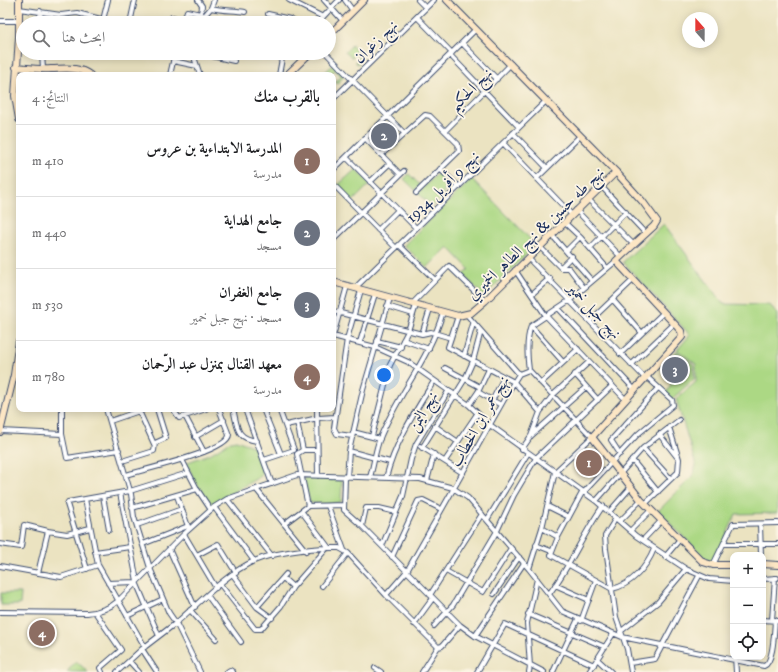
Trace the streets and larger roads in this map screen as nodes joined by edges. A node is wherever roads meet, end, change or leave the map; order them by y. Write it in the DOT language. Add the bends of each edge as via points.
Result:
graph roads {
  1 [pos="19,0"];
  2 [pos="108,0"];
  3 [pos="135,0"];
  4 [pos="198,0"];
  5 [pos="214,0"];
  6 [pos="288,0"];
  7 [pos="324,0"];
  8 [pos="339,0"];
  9 [pos="345,0"];
  10 [pos="364,0"];
  11 [pos="418,0"];
  12 [pos="434,0"];
  13 [pos="447,0"];
  14 [pos="19,8"];
  15 [pos="212,8"];
  16 [pos="331,8"];
  17 [pos="426,8"];
  18 [pos="40,11"];
  19 [pos="353,11"];
  20 [pos="245,12"];
  21 [pos="268,14"];
  22 [pos="203,15"];
  23 [pos="20,16"];
  24 [pos="40,16"];
  25 [pos="88,16"];
  26 [pos="104,16"];
  27 [pos="132,16"];
  28 [pos="185,16"];
  29 [pos="274,16"];
  30 [pos="321,16"];
  31 [pos="324,16"];
  32 [pos="417,17"];
  33 [pos="16,20"];
  34 [pos="0,21"];
  35 [pos="343,21"];
  36 [pos="336,28"];
  37 [pos="476,30"];
  38 [pos="462,43"];
  39 [pos="451,54"];
  40 [pos="17,60"];
  41 [pos="42,60"];
  42 [pos="197,60"];
  43 [pos="230,60"];
  44 [pos="281,60"];
  45 [pos="303,60"];
  46 [pos="333,60"];
  47 [pos="172,61"];
  48 [pos="234,61"];
  49 [pos="511,64"];
  50 [pos="197,66"];
  51 [pos="16,67"];
  52 [pos="43,69"];
  53 [pos="16,72"];
  54 [pos="51,72"];
  55 [pos="85,72"];
  56 [pos="171,72"];
  57 [pos="199,72"];
  58 [pos="279,72"];
  59 [pos="290,72"];
  60 [pos="353,79"];
  61 [pos="497,79"];
  62 [pos="484,91"];
  63 [pos="336,96"];
  64 [pos="546,101"];
  65 [pos="388,116"];
  66 [pos="519,127"];
  67 [pos="445,131"];
  68 [pos="404,133"];
  69 [pos="513,133"];
  70 [pos="580,136"];
  71 [pos="365,138"];
  72 [pos="503,143"];
  73 [pos="381,155"];
  74 [pos="346,157"];
  75 [pos="389,164"];
  76 [pos="336,167"];
  77 [pos="547,168"];
  78 [pos="440,169"];
  79 [pos="404,171"];
  80 [pos="616,172"];
  81 [pos="400,174"];
  82 [pos="537,178"];
  83 [pos="370,182"];
  84 [pos="601,186"];
  85 [pos="336,187"];
  86 [pos="459,187"];
  87 [pos="381,193"];
  88 [pos="416,193"];
  89 [pos="588,199"];
  90 [pos="398,210"];
  91 [pos="361,212"];
  92 [pos="574,212"];
  93 [pos="626,212"];
  94 [pos="564,222"];
  95 [pos="614,225"];
  96 [pos="416,228"];
  97 [pos="378,230"];
  98 [pos="551,234"];
  99 [pos="646,234"];
  100 [pos="336,237"];
  101 [pos="580,237"];
  102 [pos="602,237"];
  103 [pos="634,245"];
  104 [pos="539,246"];
  105 [pos="398,247"];
  106 [pos="590,248"];
  107 [pos="567,250"];
  108 [pos="572,256"];
  109 [pos="528,258"];
  110 [pos="619,259"];
  111 [pos="561,267"];
  112 [pos="607,268"];
  113 [pos="515,270"];
  114 [pos="550,278"];
  115 [pos="435,280"];
  116 [pos="633,280"];
  117 [pos="592,281"];
  118 [pos="336,284"];
  119 [pos="348,286"];
  120 [pos="584,288"];
  121 [pos="358,289"];
  122 [pos="375,294"];
  123 [pos="532,294"];
  124 [pos="390,298"];
  125 [pos="570,300"];
  126 [pos="613,300"];
  127 [pos="485,301"];
  128 [pos="414,304"];
  129 [pos="386,306"];
  130 [pos="558,308"];
  131 [pos="430,309"];
  132 [pos="336,312"];
  133 [pos="443,312"];
  134 [pos="339,313"];
  135 [pos="663,313"];
  136 [pos="413,314"];
  137 [pos="467,315"];
  138 [pos="353,316"];
  139 [pos="458,316"];
  140 [pos="546,316"];
  141 [pos="367,320"];
  142 [pos="590,320"];
  143 [pos="336,324"];
  144 [pos="381,324"];
  145 [pos="473,324"];
  146 [pos="674,324"];
  147 [pos="531,326"];
  148 [pos="408,331"];
  149 [pos="481,331"];
  150 [pos="642,332"];
  151 [pos="422,334"];
  152 [pos="437,334"];
  153 [pos="336,337"];
  154 [pos="451,338"];
  155 [pos="348,339"];
  156 [pos="403,340"];
  157 [pos="377,341"];
  158 [pos="360,342"];
  159 [pos="375,347"];
  160 [pos="401,347"];
  161 [pos="429,349"];
  162 [pos="578,349"];
  163 [pos="620,354"];
  164 [pos="396,356"];
  165 [pos="464,356"];
  166 [pos="16,361"];
  167 [pos="473,361"];
  168 [pos="563,362"];
  169 [pos="589,362"];
  170 [pos="631,366"];
  171 [pos="445,368"];
  172 [pos="489,369"];
  173 [pos="418,370"];
  174 [pos="529,370"];
  175 [pos="519,374"];
  176 [pos="575,374"];
  177 [pos="504,377"];
  178 [pos="646,378"];
  179 [pos="465,379"];
  180 [pos="434,381"];
  181 [pos="514,382"];
  182 [pos="541,383"];
  183 [pos="612,386"];
  184 [pos="586,387"];
  185 [pos="658,388"];
  186 [pos="479,389"];
  187 [pos="339,390"];
  188 [pos="449,390"];
  189 [pos="635,390"];
  190 [pos="455,395"];
  191 [pos="553,395"];
  192 [pos="598,400"];
  193 [pos="626,400"];
  194 [pos="492,401"];
  195 [pos="469,405"];
  196 [pos="501,405"];
  197 [pos="564,408"];
  198 [pos="336,410"];
  199 [pos="62,412"];
  200 [pos="107,412"];
  201 [pos="136,412"];
  202 [pos="139,412"];
  203 [pos="158,412"];
  204 [pos="174,412"];
  205 [pos="197,412"];
  206 [pos="221,412"];
  207 [pos="234,412"];
  208 [pos="246,412"];
  209 [pos="264,412"];
  210 [pos="280,412"];
  211 [pos="317,412"];
  212 [pos="336,412"];
  213 [pos="540,412"];
  214 [pos="477,414"];
  215 [pos="185,416"];
  216 [pos="335,417"];
  217 [pos="318,418"];
  218 [pos="110,420"];
  219 [pos="224,420"];
  220 [pos="575,420"];
  221 [pos="679,420"];
  222 [pos="297,422"];
  223 [pos="286,425"];
  224 [pos="435,426"];
  225 [pos="490,426"];
  226 [pos="669,427"];
  227 [pos="0,432"];
  228 [pos="62,434"];
  229 [pos="353,434"];
  230 [pos="659,434"];
  231 [pos="372,436"];
  232 [pos="531,436"];
  233 [pos="195,437"];
  234 [pos="592,437"];
  235 [pos="380,438"];
  236 [pos="256,440"];
  237 [pos="458,442"];
  238 [pos="154,444"];
  239 [pos="416,444"];
  240 [pos="422,448"];
  241 [pos="643,448"];
  242 [pos="522,449"];
  243 [pos="119,450"];
  244 [pos="304,450"];
  245 [pos="316,450"];
  246 [pos="296,451"];
  247 [pos="349,451"];
  248 [pos="204,452"];
  249 [pos="528,453"];
  250 [pos="281,454"];
  251 [pos="434,454"];
  252 [pos="620,454"];
  253 [pos="374,457"];
  254 [pos="536,458"];
  255 [pos="679,459"];
  256 [pos="182,460"];
  257 [pos="264,460"];
  258 [pos="632,460"];
  259 [pos="122,461"];
  260 [pos="445,461"];
  261 [pos="390,462"];
  262 [pos="612,462"];
  263 [pos="462,472"];
  264 [pos="555,472"];
  265 [pos="188,473"];
  266 [pos="621,473"];
  267 [pos="126,475"];
  268 [pos="302,475"];
  269 [pos="318,476"];
  270 [pos="346,477"];
  271 [pos="370,477"];
  272 [pos="386,478"];
  273 [pos="407,478"];
  274 [pos="671,479"];
  275 [pos="427,481"];
  276 [pos="272,484"];
  277 [pos="631,487"];
  278 [pos="453,488"];
  279 [pos="197,489"];
  280 [pos="256,489"];
  281 [pos="130,491"];
  282 [pos="584,492"];
  283 [pos="658,492"];
  284 [pos="120,493"];
  285 [pos="103,496"];
  286 [pos="177,496"];
  287 [pos="85,499"];
  288 [pos="227,499"];
  289 [pos="596,501"];
  290 [pos="643,502"];
  291 [pos="308,506"];
  292 [pos="328,506"];
  293 [pos="344,506"];
  294 [pos="547,506"];
  295 [pos="603,506"];
  296 [pos="132,508"];
  297 [pos="182,509"];
  298 [pos="212,509"];
  299 [pos="441,509"];
  300 [pos="651,510"];
  301 [pos="302,512"];
  302 [pos="396,512"];
  303 [pos="609,512"];
  304 [pos="482,514"];
  305 [pos="569,517"];
  306 [pos="487,520"];
  307 [pos="618,520"];
  308 [pos="662,520"];
  309 [pos="284,524"];
  310 [pos="760,524"];
  311 [pos="778,524"];
  312 [pos="136,525"];
  313 [pos="362,526"];
  314 [pos="90,528"];
  315 [pos="189,528"];
  316 [pos="542,528"];
  317 [pos="109,530"];
  318 [pos="48,531"];
  319 [pos="75,531"];
  320 [pos="497,531"];
  321 [pos="630,531"];
  322 [pos="184,534"];
  323 [pos="558,537"];
  324 [pos="680,539"];
  325 [pos="643,540"];
  326 [pos="0,544"];
  327 [pos="143,544"];
  328 [pos="724,544"];
  329 [pos="761,544"];
  330 [pos="778,544"];
  331 [pos="536,545"];
  332 [pos="382,546"];
  333 [pos="130,547"];
  334 [pos="328,548"];
  335 [pos="511,548"];
  336 [pos="169,549"];
  337 [pos="654,549"];
  338 [pos="306,550"];
  339 [pos="346,551"];
  340 [pos="551,551"];
  341 [pos="95,552"];
  342 [pos="761,552"];
  343 [pos="197,556"];
  344 [pos="272,556"];
  345 [pos="665,556"];
  346 [pos="392,557"];
  347 [pos="519,557"];
  348 [pos="254,561"];
  349 [pos="524,563"];
  350 [pos="568,564"];
  351 [pos="766,564"];
  352 [pos="98,565"];
  353 [pos="713,565"];
  354 [pos="730,565"];
  355 [pos="778,565"];
  356 [pos="0,566"];
  357 [pos="150,568"];
  358 [pos="529,568"];
  359 [pos="87,569"];
  360 [pos="686,569"];
  361 [pos="407,571"];
  362 [pos="446,571"];
  363 [pos="38,573"];
  364 [pos="235,574"];
  365 [pos="699,576"];
  366 [pos="777,578"];
  367 [pos="766,579"];
  368 [pos="537,580"];
  369 [pos="596,580"];
  370 [pos="730,581"];
  371 [pos="137,582"];
  372 [pos="108,583"];
  373 [pos="466,583"];
  374 [pos="220,584"];
  375 [pos="555,585"];
  376 [pos="322,586"];
  377 [pos="293,587"];
  378 [pos="216,588"];
  379 [pos="612,589"];
  380 [pos="494,594"];
  381 [pos="548,594"];
  382 [pos="386,595"];
  383 [pos="207,596"];
  384 [pos="432,596"];
  385 [pos="163,599"];
  386 [pos="589,600"];
  387 [pos="118,601"];
  388 [pos="145,607"];
  389 [pos="195,607"];
  390 [pos="257,607"];
  391 [pos="190,610"];
  392 [pos="0,612"];
  393 [pos="95,612"];
  394 [pos="447,612"];
  395 [pos="528,614"];
  396 [pos="127,616"];
  397 [pos="272,618"];
  398 [pos="580,620"];
  399 [pos="775,620"];
  400 [pos="176,623"];
  401 [pos="414,624"];
  402 [pos="460,625"];
  403 [pos="434,626"];
  404 [pos="572,632"];
  405 [pos="620,632"];
  406 [pos="528,634"];
  407 [pos="613,634"];
  408 [pos="158,636"];
  409 [pos="475,636"];
  410 [pos="622,637"];
  411 [pos="216,639"];
  412 [pos="241,642"];
  413 [pos="493,646"];
  414 [pos="438,647"];
  415 [pos="605,647"];
  416 [pos="662,647"];
  417 [pos="144,648"];
  418 [pos="564,650"];
  419 [pos="730,658"];
  420 [pos="597,659"];
  421 [pos="129,660"];
  422 [pos="735,660"];
  423 [pos="739,660"];
  424 [pos="630,663"];
  425 [pos="594,665"];
  426 [pos="530,666"];
  427 [pos="376,668"];
  428 [pos="102,672"];
  429 [pos="117,672"];
  430 [pos="138,672"];
  431 [pos="157,672"];
  432 [pos="200,672"];
  433 [pos="227,672"];
  434 [pos="233,672"];
  435 [pos="381,672"];
  436 [pos="422,672"];
  437 [pos="477,672"];
  438 [pos="528,672"];
  439 [pos="544,672"];
  440 [pos="553,672"];
  441 [pos="589,672"];
  442 [pos="611,672"];
  443 [pos="631,672"];
  444 [pos="736,672"];
  1 -- 14 [label="street"];
  2 -- 26 [label="street"];
  3 -- 27 [label="street"];
  4 -- 22 [label="street"];
  5 -- 15 [label="street"];
  6 -- 30 [label="street"];
  7 -- 16 [label="street"];
  8 -- 16 [label="street"];
  9 -- 19 [label="street"];
  10 -- 19 [label="street"];
  11 -- 17 [label="street"];
  12 -- 17 [label="street, نهج زغوان"];
  13 -- 37 [label="street, نهج طه حسين & نهج الطاهر الخميري"];
  14 -- 18 [label="street"];
  14 -- 23 [label="street"];
  15 -- 20 [label="street"];
  15 -- 22 [label="street"];
  16 -- 31 [label="street"];
  16 -- 35 [label="street"];
  17 -- 32 [label="street, نهج زغوان"];
  18 -- 24 [label="street"];
  18 -- 25 [label="street"];
  19 -- 35 [label="street"];
  21 -- 29 [label="street"];
  22 -- 28 [label="street" via="187,11"];
  32 -- 39 [label="street"];
  32 -- 60 [label="street, نهج زغوان"];
  33 -- 34 [label="street"];
  35 -- 36 [label="street"];
  37 -- 38 [label="street"];
  37 -- 49 [label="street, نهج طه حسين & نهج الطاهر الخميري"];
  38 -- 39 [label="street"];
  38 -- 61 [label="street"];
  39 -- 62 [label="street"];
  39 -- 65 [label="street"];
  40 -- 51 [label="street"];
  41 -- 52 [label="street"];
  42 -- 50 [label="street"];
  43 -- 48 [label="street"];
  44 -- 58 [label="street"];
  45 -- 59 [label="street"];
  46 -- 60 [label="street"];
  47 -- 50 [label="street"];
  47 -- 56 [label="street"];
  49 -- 61 [label="street, نهج الحكيم"];
  49 -- 64 [label="street, نهج طه حسين & نهج الطاهر الخميري"];
  50 -- 57 [label="street"];
  51 -- 52 [label="street"];
  51 -- 53 [label="street"];
  52 -- 54 [label="street"];
  54 -- 55 [label="street" via="71,68"];
  60 -- 63 [label="street, نهج زغوان"];
  60 -- 65 [label="street"];
  61 -- 62 [label="street, نهج الحكيم"];
  62 -- 66 [label="street"];
  62 -- 67 [label="street, نهج الحكيم"];
  64 -- 66 [label="street, نهج 9 أفريل 1934"];
  64 -- 70 [label="street, نهج طه حسين & نهج الطاهر الخميري"];
  65 -- 68 [label="street"];
  65 -- 71 [label="street"];
  66 -- 69 [label="street, نهج 9 أفريل 1934"];
  67 -- 68 [label="street" via="430,116 425,115"];
  67 -- 78 [label="street" via="460,149"];
  68 -- 73 [label="street"];
  69 -- 72 [label="street, نهج 9 أفريل 1934"];
  69 -- 77 [label="street"];
  70 -- 77 [label="street"];
  70 -- 80 [label="street, نهج طه حسين & نهج الطاهر الخميري"];
  71 -- 73 [label="street"];
  71 -- 74 [label="street"];
  72 -- 82 [label="street"];
  72 -- 86 [label="street, نهج 9 أفريل 1934"];
  73 -- 75 [label="street"];
  74 -- 76 [label="street"];
  74 -- 83 [label="street"];
  75 -- 81 [label="street"];
  75 -- 83 [label="street"];
  77 -- 82 [label="street"];
  78 -- 86 [label="street"];
  78 -- 88 [label="street"];
  79 -- 81 [label="street"];
  80 -- 84 [label="street, نهج طه حسين & نهج الطاهر الخميري"];
  80 -- 99 [label="street" via="656,220 656,225"];
  81 -- 87 [label="street"];
  82 -- 92 [label="street"];
  83 -- 87 [label="street"];
  84 -- 89 [label="street, نهج طه حسين & نهج الطاهر الخميري"];
  84 -- 93 [label="street"];
  85 -- 91 [label="street"];
  86 -- 96 [label="street, نهج 9 أفريل 1934"];
  87 -- 90 [label="street"];
  87 -- 91 [label="street"];
  89 -- 92 [label="street, نهج طه حسين & نهج الطاهر الخميري"];
  89 -- 95 [label="street"];
  90 -- 96 [label="street"];
  90 -- 97 [label="street"];
  91 -- 97 [label="street"];
  91 -- 100 [label="street"];
  92 -- 94 [label="street, نهج طه حسين & نهج الطاهر الخميري"];
  92 -- 102 [label="street"];
  93 -- 95 [label="street"];
  93 -- 99 [label="street"];
  94 -- 98 [label="street, نهج طه حسين & نهج الطاهر الخميري"];
  94 -- 101 [label="street"];
  95 -- 102 [label="street"];
  95 -- 103 [label="street"];
  96 -- 105 [label="street, نهج 9 أفريل 1934"];
  97 -- 105 [label="street"];
  98 -- 104 [label="street, نهج طه حسين & نهج الطاهر الخميري"];
  98 -- 107 [label="street"];
  99 -- 103 [label="street"];
  101 -- 106 [label="street"];
  101 -- 107 [label="street"];
  102 -- 106 [label="street"];
  102 -- 110 [label="street"];
  103 -- 110 [label="street"];
  104 -- 109 [label="street, نهج طه حسين & نهج الطاهر الخميري"];
  104 -- 111 [label="street"];
  105 -- 115 [label="street"];
  105 -- 121 [label="street, نهج 9 أفريل 1934"];
  106 -- 112 [label="street"];
  107 -- 108 [label="street"];
  108 -- 111 [label="street"];
  108 -- 117 [label="street"];
  109 -- 113 [label="street, نهج طه حسين & نهج الطاهر الخميري"];
  109 -- 114 [label="street, نهج جبل خمير"];
  110 -- 112 [label="street"];
  110 -- 116 [label="street"];
  111 -- 120 [label="street" via="569,268"];
  112 -- 117 [label="street"];
  113 -- 123 [label="street"];
  113 -- 127 [label="street, نهج طه حسين & نهج الطاهر الخميري"];
  114 -- 123 [label="street"];
  114 -- 125 [label="street, نهج جبل خمير"];
  115 -- 127 [label="street" via="450,267"];
  115 -- 128 [label="street"];
  116 -- 126 [label="street"];
  116 -- 135 [label="street"];
  117 -- 120 [label="street"];
  118 -- 119 [label="street, نهج طه حسين & نهج الطاهر الخميري"];
  119 -- 121 [label="street, نهج طه حسين & نهج الطاهر الخميري"];
  119 -- 134 [label="street"];
  120 -- 125 [label="street"];
  121 -- 122 [label="street, نهج طه حسين & نهج الطاهر الخميري"];
  121 -- 138 [label="street"];
  122 -- 124 [label="street, نهج طه حسين & نهج الطاهر الخميري"];
  122 -- 141 [label="street"];
  123 -- 140 [label="street"];
  124 -- 128 [label="street, نهج طه حسين & نهج الطاهر الخميري"];
  124 -- 129 [label="street"];
  125 -- 130 [label="street"];
  125 -- 142 [label="street, نهج جبل خمير"];
  126 -- 142 [label="street"];
  126 -- 150 [label="street"];
  127 -- 137 [label="street, نهج طه حسين & نهج الطاهر الخميري"];
  128 -- 131 [label="street, نهج طه حسين & نهج الطاهر الخميري"];
  128 -- 136 [label="street"];
  129 -- 136 [label="street"];
  129 -- 144 [label="street"];
  130 -- 140 [label="street"];
  130 -- 189 [label="street"];
  131 -- 133 [label="street, نهج طه حسين & نهج الطاهر الخميري"];
  131 -- 151 [label="street"];
  132 -- 134 [label="street"];
  133 -- 139 [label="street, نهج طه حسين & نهج الطاهر الخميري"];
  133 -- 152 [label="street"];
  134 -- 138 [label="street"];
  134 -- 143 [label="street"];
  135 -- 146 [label="street"];
  135 -- 150 [label="street"];
  136 -- 148 [label="street"];
  137 -- 139 [label="street, نهج طه حسين & نهج الطاهر الخميري"];
  137 -- 145 [label="street"];
  138 -- 141 [label="street"];
  138 -- 155 [label="street"];
  139 -- 154 [label="street"];
  140 -- 147 [label="street"];
  140 -- 162 [label="street"];
  141 -- 144 [label="street"];
  141 -- 158 [label="street"];
  142 -- 163 [label="street, نهج جبل خمير"];
  144 -- 148 [label="street"];
  144 -- 157 [label="street"];
  145 -- 149 [label="street"];
  145 -- 165 [label="street"];
  146 -- 170 [label="street"];
  146 -- 178 [label="street" via="681,331 682,338"];
  147 -- 168 [label="street"];
  147 -- 174 [label="street" via="528,342"];
  148 -- 151 [label="street"];
  148 -- 156 [label="street"];
  149 -- 167 [label="street"];
  149 -- 175 [label="street"];
  150 -- 163 [label="street"];
  151 -- 152 [label="street"];
  152 -- 154 [label="street"];
  152 -- 161 [label="street"];
  153 -- 155 [label="street"];
  154 -- 165 [label="street" via="448,347"];
  155 -- 158 [label="street"];
  155 -- 187 [label="street"];
  156 -- 160 [label="street"];
  156 -- 161 [label="street"];
  157 -- 159 [label="street"];
  157 -- 160 [label="street"];
  158 -- 159 [label="street"];
  159 -- 164 [label="street"];
  159 -- 229 [label="street"];
  160 -- 164 [label="street"];
  161 -- 173 [label="street"];
  162 -- 168 [label="street"];
  162 -- 169 [label="street"];
  163 -- 170 [label="street, نهج جبل خمير"];
  164 -- 173 [label="street"];
  164 -- 231 [label="street" via="389,370"];
  165 -- 167 [label="street"];
  166 -- 227 [label="street"];
  167 -- 172 [label="street"];
  167 -- 179 [label="street"];
  168 -- 182 [label="street"];
  169 -- 176 [label="street"];
  169 -- 183 [label="street"];
  170 -- 178 [label="street, نهج جبل خمير"];
  171 -- 179 [label="street"];
  172 -- 177 [label="street"];
  172 -- 186 [label="street"];
  173 -- 180 [label="street"];
  173 -- 235 [label="street"];
  174 -- 175 [label="street, نهج عمر ابن الخطاب"];
  174 -- 182 [label="street"];
  175 -- 181 [label="street, نهج عمر ابن الخطاب"];
  176 -- 184 [label="street"];
  176 -- 191 [label="street"];
  177 -- 181 [label="street"];
  177 -- 194 [label="street"];
  178 -- 185 [label="street, نهج جبل خمير"];
  178 -- 189 [label="street"];
  179 -- 186 [label="street"];
  179 -- 190 [label="street"];
  180 -- 188 [label="street"];
  180 -- 261 [label="street" via="406,426"];
  181 -- 196 [label="street, نهج عمر ابن الخطاب"];
  181 -- 213 [label="street"];
  182 -- 191 [label="street"];
  183 -- 192 [label="street"];
  183 -- 193 [label="street"];
  184 -- 192 [label="street"];
  184 -- 197 [label="street"];
  185 -- 252 [label="street" via="611,440"];
  185 -- 252 [label="street, نهج جبل خمير" via="672,400 673,405 640,431"];
  186 -- 194 [label="street"];
  186 -- 195 [label="street"];
  187 -- 198 [label="street"];
  188 -- 190 [label="street"];
  188 -- 239 [label="street, نهج اليمن"];
  189 -- 193 [label="street"];
  190 -- 195 [label="street"];
  190 -- 224 [label="street"];
  191 -- 197 [label="street"];
  191 -- 213 [label="street"];
  192 -- 220 [label="street"];
  193 -- 234 [label="street"];
  194 -- 196 [label="street"];
  195 -- 214 [label="street"];
  196 -- 225 [label="street, نهج عمر ابن الخطاب"];
  197 -- 220 [label="street"];
  197 -- 232 [label="street"];
  199 -- 228 [label="street"];
  200 -- 218 [label="street"];
  201 -- 218 [label="street"];
  202 -- 238 [label="street"];
  203 -- 238 [label="street" via="166,437"];
  204 -- 215 [label="street" via="177,418"];
  205 -- 215 [label="street"];
  206 -- 219 [label="street"];
  207 -- 236 [label="street" via="241,436"];
  208 -- 236 [label="street"];
  209 -- 250 [label="street"];
  210 -- 223 [label="street"];
  211 -- 217 [label="street"];
  212 -- 216 [label="street"];
  213 -- 232 [label="street"];
  214 -- 225 [label="street"];
  214 -- 237 [label="street"];
  215 -- 233 [label="street"];
  216 -- 217 [label="street"];
  216 -- 229 [label="street" via="336,433"];
  217 -- 222 [label="street"];
  217 -- 245 [label="street"];
  218 -- 243 [label="street"];
  219 -- 233 [label="street"];
  219 -- 248 [label="street" via="229,437"];
  220 -- 234 [label="street"];
  220 -- 254 [label="street"];
  221 -- 226 [label="street"];
  222 -- 223 [label="street"];
  222 -- 244 [label="street"];
  223 -- 246 [label="street"];
  224 -- 237 [label="street"];
  224 -- 240 [label="street"];
  225 -- 242 [label="street"];
  225 -- 263 [label="street, نهج عمر ابن الخطاب"];
  226 -- 230 [label="street"];
  226 -- 255 [label="street"];
  227 -- 228 [label="street"];
  228 -- 243 [label="street" via="66,456 69,459"];
  229 -- 231 [label="street"];
  229 -- 247 [label="street"];
  230 -- 241 [label="street"];
  230 -- 255 [label="street"];
  231 -- 235 [label="street"];
  232 -- 242 [label="street"];
  233 -- 248 [label="street"];
  234 -- 262 [label="street"];
  234 -- 264 [label="street"];
  235 -- 253 [label="street"];
  236 -- 257 [label="street"];
  237 -- 260 [label="street"];
  238 -- 259 [label="street" via="154,451"];
  239 -- 240 [label="street"];
  239 -- 273 [label="street, نهج اليمن"];
  240 -- 251 [label="street"];
  241 -- 258 [label="street"];
  241 -- 274 [label="street"];
  242 -- 249 [label="street"];
  243 -- 259 [label="street"];
  244 -- 245 [label="street"];
  244 -- 246 [label="street"];
  245 -- 269 [label="street"];
  246 -- 250 [label="street"];
  246 -- 268 [label="street"];
  247 -- 253 [label="street"];
  247 -- 270 [label="street"];
  248 -- 256 [label="street"];
  249 -- 254 [label="street"];
  249 -- 306 [label="street"];
  250 -- 257 [label="street"];
  251 -- 260 [label="street"];
  251 -- 275 [label="street"];
  252 -- 262 [label="street"];
  253 -- 261 [label="street"];
  253 -- 271 [label="street"];
  254 -- 264 [label="street"];
  254 -- 320 [label="street"];
  255 -- 274 [label="street" via="678,472"];
  256 -- 265 [label="street"];
  256 -- 267 [label="street"];
  257 -- 276 [label="street"];
  258 -- 266 [label="street"];
  258 -- 283 [label="street"];
  259 -- 267 [label="street"];
  260 -- 263 [label="street"];
  261 -- 272 [label="street"];
  262 -- 266 [label="street"];
  262 -- 282 [label="street"];
  263 -- 278 [label="street, نهج عمر ابن الخطاب"];
  264 -- 282 [label="street"];
  264 -- 294 [label="street"];
  265 -- 279 [label="street"];
  265 -- 281 [label="street"];
  266 -- 277 [label="street"];
  266 -- 289 [label="street"];
  267 -- 281 [label="street"];
  268 -- 269 [label="street"];
  268 -- 276 [label="street"];
  268 -- 291 [label="street"];
  269 -- 270 [label="street"];
  270 -- 271 [label="street"];
  270 -- 293 [label="street"];
  271 -- 272 [label="street"];
  272 -- 273 [label="street"];
  273 -- 275 [label="street"];
  273 -- 302 [label="street, نهج اليمن"];
  274 -- 283 [label="street"];
  275 -- 278 [label="street"];
  276 -- 280 [label="street"];
  277 -- 290 [label="street"];
  277 -- 303 [label="street"];
  278 -- 299 [label="street, نهج عمر ابن الخطاب"];
  278 -- 304 [label="street" via="468,498"];
  279 -- 286 [label="street"];
  279 -- 298 [label="street"];
  280 -- 288 [label="street"];
  280 -- 309 [label="street"];
  281 -- 284 [label="street"];
  281 -- 296 [label="street"];
  282 -- 289 [label="street"];
  282 -- 305 [label="street"];
  283 -- 290 [label="street"];
  284 -- 285 [label="street"];
  284 -- 333 [label="street"];
  285 -- 287 [label="street"];
  285 -- 317 [label="street"];
  286 -- 296 [label="street"];
  286 -- 297 [label="street"];
  287 -- 314 [label="street"];
  287 -- 319 [label="street" via="67,502"];
  288 -- 298 [label="street"];
  288 -- 344 [label="street"];
  289 -- 295 [label="street"];
  290 -- 300 [label="street"];
  290 -- 307 [label="street"];
  291 -- 292 [label="street"];
  291 -- 301 [label="street"];
  292 -- 293 [label="street"];
  292 -- 339 [label="street"];
  293 -- 313 [label="street" via="344,510"];
  294 -- 305 [label="street"];
  294 -- 316 [label="street"];
  295 -- 303 [label="street"];
  295 -- 350 [label="street"];
  296 -- 312 [label="street"];
  297 -- 312 [label="street"];
  297 -- 315 [label="street"];
  298 -- 315 [label="street"];
  298 -- 348 [label="street"];
  299 -- 346 [label="street" via="423,500 418,501"];
  299 -- 361 [label="street, نهج عمر ابن الخطاب"];
  300 -- 308 [label="street"];
  300 -- 321 [label="street"];
  301 -- 309 [label="street"];
  301 -- 334 [label="street"];
  302 -- 313 [label="street" via="366,508"];
  302 -- 332 [label="street, نهج اليمن"];
  303 -- 307 [label="street"];
  304 -- 306 [label="street"];
  304 -- 362 [label="street"];
  305 -- 323 [label="street"];
  306 -- 320 [label="street"];
  307 -- 321 [label="street"];
  307 -- 379 [label="street" via="605,538"];
  308 -- 324 [label="street"];
  308 -- 325 [label="street"];
  309 -- 338 [label="street"];
  310 -- 311 [label="street"];
  310 -- 328 [label="street" via="733,524"];
  310 -- 329 [label="street"];
  312 -- 327 [label="street"];
  313 -- 332 [label="street"];
  314 -- 319 [label="street"];
  314 -- 341 [label="street"];
  315 -- 322 [label="street"];
  315 -- 327 [label="street"];
  316 -- 323 [label="street"];
  316 -- 331 [label="street"];
  318 -- 319 [label="street" via="61,534"];
  318 -- 326 [label="street" via="24,525 21,547"];
  318 -- 363 [label="street"];
  319 -- 359 [label="street"];
  320 -- 335 [label="street"];
  320 -- 373 [label="street"];
  321 -- 325 [label="street"];
  322 -- 336 [label="street"];
  322 -- 343 [label="street"];
  323 -- 340 [label="street"];
  324 -- 345 [label="street"];
  324 -- 353 [label="street" via="706,564"];
  325 -- 337 [label="street"];
  327 -- 357 [label="street"];
  328 -- 329 [label="street"];
  328 -- 353 [label="street"];
  329 -- 330 [label="street"];
  329 -- 342 [label="street"];
  331 -- 340 [label="street"];
  331 -- 358 [label="street"];
  332 -- 346 [label="street"];
  333 -- 341 [label="street"];
  333 -- 371 [label="street"];
  334 -- 338 [label="street"];
  334 -- 339 [label="street"];
  334 -- 377 [label="street"];
  335 -- 347 [label="street"];
  335 -- 373 [label="street" via="483,592"];
  336 -- 357 [label="street"];
  336 -- 389 [label="street"];
  337 -- 345 [label="street"];
  337 -- 379 [label="street" via="628,583"];
  338 -- 344 [label="street"];
  339 -- 376 [label="street"];
  339 -- 382 [label="street"];
  340 -- 350 [label="street" via="551,555"];
  341 -- 352 [label="street"];
  343 -- 364 [label="street" via="218,544"];
  343 -- 378 [label="street"];
  344 -- 348 [label="street"];
  345 -- 360 [label="street"];
  346 -- 361 [label="street"];
  347 -- 349 [label="street"];
  347 -- 380 [label="street"];
  348 -- 364 [label="street"];
  349 -- 358 [label="street"];
  349 -- 409 [label="street"];
  350 -- 369 [label="street"];
  350 -- 375 [label="street"];
  351 -- 355 [label="street"];
  352 -- 359 [label="street"];
  352 -- 372 [label="street"];
  353 -- 354 [label="street"];
  356 -- 363 [label="street"];
  357 -- 371 [label="street"];
  357 -- 385 [label="street"];
  358 -- 368 [label="street"];
  359 -- 363 [label="street" via="61,577"];
  360 -- 365 [label="street"];
  360 -- 405 [label="street" via="658,602"];
  361 -- 382 [label="street, نهج عمر ابن الخطاب"];
  361 -- 384 [label="street"];
  362 -- 373 [label="street"];
  362 -- 384 [label="street"];
  364 -- 374 [label="street"];
  364 -- 390 [label="street"];
  365 -- 370 [label="street"];
  365 -- 416 [label="street"];
  366 -- 367 [label="street"];
  366 -- 399 [label="street"];
  368 -- 381 [label="street"];
  368 -- 395 [label="street"];
  369 -- 379 [label="street"];
  369 -- 386 [label="street"];
  371 -- 372 [label="street"];
  371 -- 387 [label="street"];
  371 -- 388 [label="street"];
  372 -- 387 [label="street"];
  373 -- 394 [label="street"];
  374 -- 378 [label="street"];
  374 -- 397 [label="street" via="255,629 262,629"];
  375 -- 381 [label="street"];
  375 -- 386 [label="street"];
  377 -- 390 [label="street" via="284,576"];
  377 -- 397 [label="street"];
  378 -- 383 [label="street"];
  379 -- 405 [label="street"];
  381 -- 398 [label="street" via="559,608"];
  382 -- 401 [label="street"];
  383 -- 389 [label="street"];
  383 -- 412 [label="street"];
  384 -- 394 [label="street"];
  384 -- 401 [label="street"];
  385 -- 388 [label="street"];
  385 -- 400 [label="street"];
  386 -- 398 [label="street"];
  387 -- 393 [label="street" via="109,608"];
  387 -- 396 [label="street"];
  388 -- 396 [label="street"];
  388 -- 408 [label="street"];
  389 -- 391 [label="street"];
  390 -- 397 [label="street"];
  391 -- 400 [label="street"];
  391 -- 411 [label="street"];
  392 -- 393 [label="street"];
  393 -- 428 [label="street" via="121,650 100,668"];
  394 -- 402 [label="street"];
  394 -- 403 [label="street"];
  395 -- 404 [label="street"];
  395 -- 406 [label="street"];
  396 -- 417 [label="street"];
  398 -- 404 [label="street"];
  398 -- 407 [label="street"];
  399 -- 423 [label="street" via="772,653 767,665 761,666"];
  400 -- 408 [label="street"];
  400 -- 432 [label="street"];
  401 -- 414 [label="street"];
  402 -- 409 [label="street"];
  402 -- 414 [label="street" via="442,646"];
  404 -- 415 [label="street"];
  404 -- 418 [label="street"];
  405 -- 410 [label="street"];
  406 -- 413 [label="street" via="505,624"];
  406 -- 418 [label="street"];
  406 -- 426 [label="street"];
  407 -- 410 [label="street"];
  407 -- 415 [label="street"];
  408 -- 417 [label="street"];
  409 -- 413 [label="street"];
  410 -- 416 [label="street"];
  410 -- 424 [label="street"];
  413 -- 426 [label="street"];
  413 -- 437 [label="street"];
  414 -- 436 [label="street"];
  415 -- 420 [label="street"];
  416 -- 419 [label="street"];
  416 -- 424 [label="street" via="652,661"];
  417 -- 421 [label="street"];
  417 -- 431 [label="street"];
  418 -- 425 [label="street"];
  418 -- 440 [label="street"];
  420 -- 425 [label="street"];
  420 -- 442 [label="street"];
  421 -- 429 [label="street"];
  421 -- 430 [label="street"];
  422 -- 444 [label="street"];
  424 -- 443 [label="street"];
  425 -- 441 [label="street"];
  426 -- 438 [label="street"];
  426 -- 439 [label="street"];
  427 -- 435 [label="street"];
  433 -- 434 [label="street"];
}
